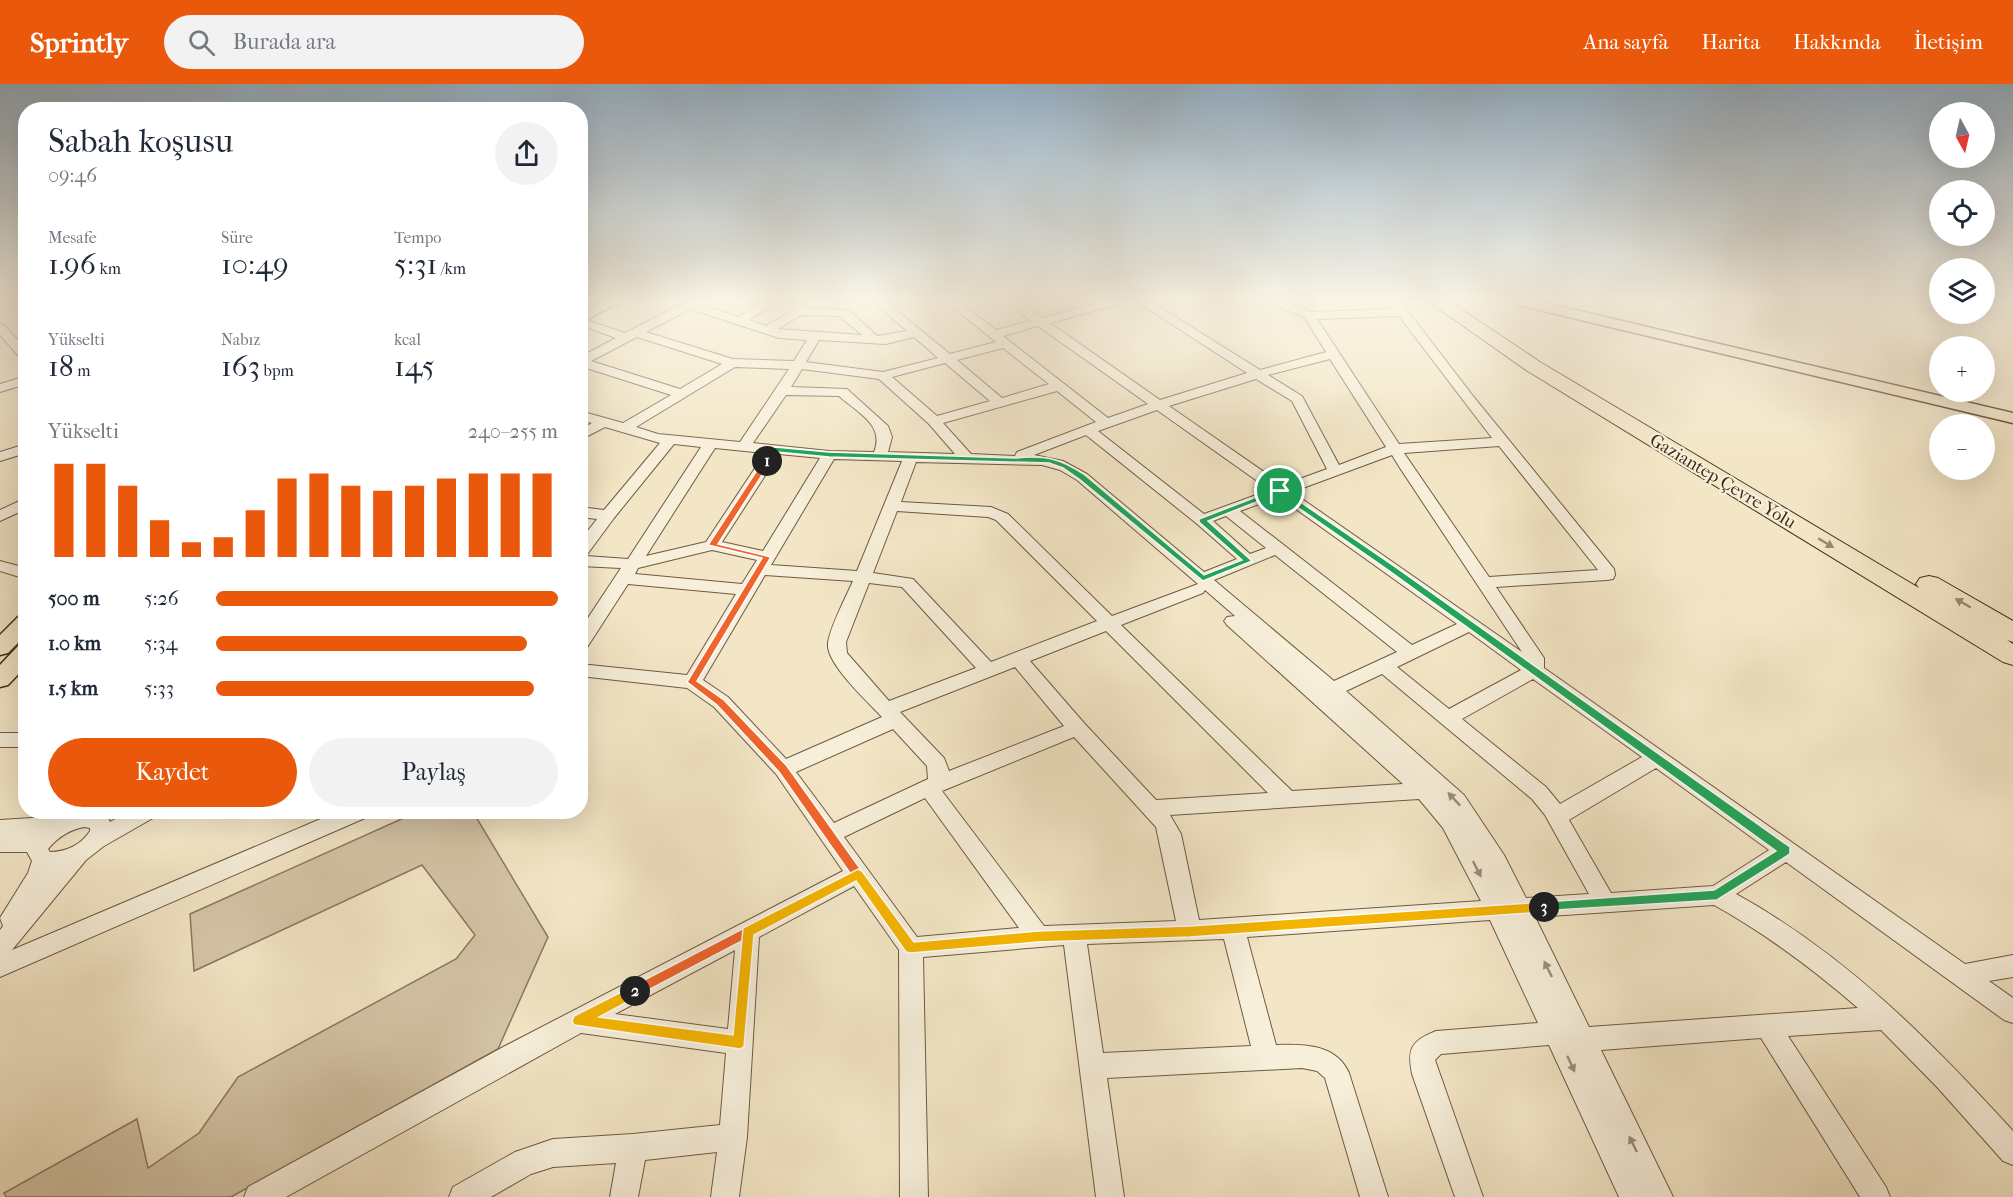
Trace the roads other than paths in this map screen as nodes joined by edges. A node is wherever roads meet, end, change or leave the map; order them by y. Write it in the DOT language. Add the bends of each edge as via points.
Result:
graph roads {
  1 [pos="696,353"];
  2 [pos="805,353"];
  3 [pos="941,353"];
  4 [pos="968,353"];
  5 [pos="1015,353"];
  6 [pos="1082,353"];
  7 [pos="1227,353"];
  8 [pos="1434,353"];
  9 [pos="1514,353"];
  10 [pos="1541,353"];
  11 [pos="1738,353"];
  12 [pos="1334,354"];
  13 [pos="947,358"];
  14 [pos="732,363"];
  15 [pos="588,364"];
  16 [pos="797,365"];
  17 [pos="1258,372"];
  18 [pos="883,376"];
  19 [pos="18,382"];
  20 [pos="1058,386"];
  21 [pos="0,388"];
  22 [pos="782,391"];
  23 [pos="680,393"];
  24 [pos="999,402"];
  25 [pos="1158,406"];
  26 [pos="588,417"];
  27 [pos="2013,418"];
  28 [pos="934,421"];
  29 [pos="603,422"];
  30 [pos="1106,423"];
  31 [pos="624,429"];
  32 [pos="1087,429"];
  33 [pos="588,431"];
  34 [pos="670,439"];
  35 [pos="1502,442"];
  36 [pos="711,443"];
  37 [pos="744,446"];
  38 [pos="775,449"];
  39 [pos="1395,449"];
  40 [pos="18,451"];
  41 [pos="829,454"];
  42 [pos="879,456"];
  43 [pos="0,457"];
  44 [pos="911,457"];
  45 [pos="967,459"];
  46 [pos="1013,460"];
  47 [pos="1335,471"];
  48 [pos="1280,491"];
  49 [pos="891,506"];
  50 [pos="18,507"];
  51 [pos="1228,510"];
  52 [pos="588,513"];
  53 [pos="608,514"];
  54 [pos="0,516"];
  55 [pos="1202,520"];
  56 [pos="588,542"];
  57 [pos="712,545"];
  58 [pos="1277,549"];
  59 [pos="1248,561"];
  60 [pos="588,563"];
  61 [pos="763,563"];
  62 [pos="0,566"];
  63 [pos="629,571"];
  64 [pos="18,572"];
  65 [pos="863,577"];
  66 [pos="1486,582"];
  67 [pos="1200,584"];
  68 [pos="747,590"];
  69 [pos="1107,623"];
  70 [pos="1469,625"];
  71 [pos="18,630"];
  72 [pos="588,633"];
  73 [pos="2013,633"];
  74 [pos="0,648"];
  75 [pos="1410,653"];
  76 [pos="2013,656"];
  77 [pos="1018,658"];
  78 [pos="18,660"];
  79 [pos="1384,666"];
  80 [pos="988,670"];
  81 [pos="1534,670"];
  82 [pos="588,671"];
  83 [pos="0,679"];
  84 [pos="692,682"];
  85 [pos="1332,690"];
  86 [pos="892,714"];
  87 [pos="1448,718"];
  88 [pos="1077,728"];
  89 [pos="0,740"];
  90 [pos="18,740"];
  91 [pos="1657,758"];
  92 [pos="783,769"];
  93 [pos="932,786"];
  94 [pos="1424,791"];
  95 [pos="1287,799"];
  96 [pos="1151,808"];
  97 [pos="1556,817"];
  98 [pos="82,819"];
  99 [pos="98,819"];
  100 [pos="133,819"];
  101 [pos="341,819"];
  102 [pos="64,824"];
  103 [pos="0,828"];
  104 [pos="830,835"];
  105 [pos="0,843"];
  106 [pos="89,846"];
  107 [pos="1785,851"];
  108 [pos="41,852"];
  109 [pos="858,874"];
  110 [pos="1717,895"];
  111 [pos="1606,904"];
  112 [pos="1508,909"];
  113 [pos="1233,929"];
  114 [pos="748,932"];
  115 [pos="1190,932"];
  116 [pos="1074,935"];
  117 [pos="1038,936"];
  118 [pos="0,937"];
  119 [pos="0,947"];
  120 [pos="911,948"];
  121 [pos="0,966"];
  122 [pos="2013,966"];
  123 [pos="1962,975"];
  124 [pos="2013,1012"];
  125 [pos="1887,1018"];
  126 [pos="579,1021"];
  127 [pos="1767,1026"];
  128 [pos="1556,1033"];
  129 [pos="1583,1039"];
  130 [pos="740,1043"];
  131 [pos="1267,1058"];
  132 [pos="1092,1066"];
  133 [pos="733,1137"];
  134 [pos="633,1148"];
  135 [pos="2013,1150"];
  136 [pos="258,1197"];
  137 [pos="463,1197"];
  138 [pos="624,1197"];
  139 [pos="725,1197"];
  140 [pos="914,1197"];
  141 [pos="1110,1197"];
  142 [pos="1374,1197"];
  143 [pos="1468,1197"];
  144 [pos="1634,1197"];
  145 [pos="1659,1197"];
  146 [pos="1876,1197"];
  1 -- 14 [label="street"];
  2 -- 16 [label="street"];
  3 -- 13 [label="street"];
  4 -- 13 [label="street"];
  5 -- 20 [label="street"];
  6 -- 25 [label="street"];
  7 -- 17 [label="street"];
  8 -- 35 [label="street"];
  9 -- 76 [label="highway, Gaziantep Çevre Yolu, one-way"];
  73 -- 10 [label="highway, Gaziantep Çevre Yolu, one-way"];
  11 -- 27 [label="main road"];
  12 -- 17 [label="street"];
  12 -- 39 [label="street"];
  13 -- 18 [label="street"];
  13 -- 24 [label="street"];
  14 -- 16 [label="street"];
  14 -- 23 [label="street"];
  15 -- 23 [label="street"];
  16 -- 18 [label="street"];
  16 -- 22 [label="street"];
  17 -- 25 [label="street"];
  17 -- 47 [label="street" via="1301,402"];
  18 -- 28 [label="street"];
  19 -- 21 [label="street"];
  20 -- 24 [label="street"];
  20 -- 30 [label="street"];
  22 -- 37 [label="street"];
  22 -- 42 [label="street" via="843,392 885,432"];
  23 -- 31 [label="street"];
  24 -- 28 [label="street"];
  25 -- 30 [label="street"];
  25 -- 48 [label="street"];
  26 -- 29 [label="street"];
  28 -- 45 [label="street"];
  29 -- 31 [label="street"];
  29 -- 33 [label="street"];
  30 -- 32 [label="street"];
  31 -- 34 [label="street"];
  32 -- 46 [label="street"];
  32 -- 55 [label="street"];
  34 -- 36 [label="street"];
  34 -- 53 [label="street"];
  35 -- 39 [label="street"];
  35 -- 66 [label="street" via="1607,575"];
  36 -- 37 [label="street"];
  36 -- 63 [label="street"];
  37 -- 38 [label="street"];
  38 -- 41 [label="street"];
  38 -- 57 [label="street"];
  39 -- 47 [label="street"];
  39 -- 66 [label="street"];
  40 -- 43 [label="street"];
  41 -- 42 [label="street"];
  41 -- 61 [label="street"];
  42 -- 44 [label="street"];
  44 -- 45 [label="street"];
  44 -- 49 [label="street"];
  45 -- 46 [label="street"];
  46 -- 67 [label="street" via="1041,466 1060,476"];
  47 -- 48 [label="street"];
  48 -- 51 [label="street"];
  48 -- 70 [label="street"];
  49 -- 65 [label="street"];
  49 -- 69 [label="street" via="991,512 1002,517"];
  50 -- 54 [label="street"];
  51 -- 55 [label="street"];
  51 -- 58 [label="street"];
  52 -- 53 [label="street"];
  53 -- 56 [label="street"];
  55 -- 59 [label="street"];
  57 -- 61 [label="street"];
  57 -- 63 [label="street"];
  58 -- 59 [label="street"];
  58 -- 75 [label="street"];
  59 -- 67 [label="street"];
  60 -- 63 [label="street"];
  61 -- 65 [label="street"];
  61 -- 68 [label="street"];
  62 -- 64 [label="street"];
  63 -- 68 [label="street"];
  63 -- 72 [label="street"];
  65 -- 80 [label="street" via="907,583"];
  65 -- 86 [label="street" via="837,642 838,654"];
  66 -- 81 [label="street" via="1535,658"];
  67 -- 69 [label="street"];
  67 -- 85 [label="street"];
  67 -- 94 [label="street"];
  68 -- 84 [label="street"];
  69 -- 77 [label="street"];
  69 -- 95 [label="street"];
  70 -- 75 [label="street"];
  70 -- 81 [label="street"];
  71 -- 74 [label="main road"];
  75 -- 79 [label="street"];
  77 -- 80 [label="street"];
  77 -- 88 [label="street"];
  78 -- 83 [label="main road"];
  79 -- 85 [label="street"];
  79 -- 87 [label="street"];
  80 -- 86 [label="street"];
  81 -- 87 [label="street"];
  81 -- 91 [label="street"];
  82 -- 84 [label="street"];
  84 -- 92 [label="street" via="721,702"];
  112 -- 85 [label="street, one-way" via="1496,861 1457,801"];
  86 -- 92 [label="street"];
  86 -- 93 [label="street" via="937,763 940,776"];
  87 -- 97 [label="street" via="1528,782"];
  88 -- 93 [label="street"];
  88 -- 96 [label="street"];
  89 -- 90 [label="street"];
  91 -- 97 [label="street"];
  91 -- 107 [label="street"];
  92 -- 104 [label="street"];
  93 -- 104 [label="street"];
  93 -- 117 [label="street"];
  94 -- 95 [label="street"];
  94 -- 112 [label="street, one-way" via="1451,822"];
  95 -- 96 [label="street"];
  96 -- 115 [label="street" via="1170,834"];
  97 -- 111 [label="street"];
  98 -- 102 [label="street"];
  99 -- 106 [label="street" via="102,827"];
  100 -- 106 [label="street"];
  101 -- 121 [label="street"];
  102 -- 103 [label="street"];
  102 -- 108 [label="street" via="54,830"];
  104 -- 109 [label="street"];
  105 -- 108 [label="street"];
  106 -- 108 [label="street" via="60,861"];
  106 -- 119 [label="street"];
  107 -- 110 [label="street"];
  107 -- 123 [label="street"];
  108 -- 118 [label="street" via="39,875"];
  109 -- 114 [label="street"];
  109 -- 120 [label="street"];
  110 -- 111 [label="street"];
  110 -- 125 [label="street" via="1787,936"];
  111 -- 112 [label="street"];
  112 -- 113 [label="street"];
  112 -- 128 [label="street"];
  129 -- 112 [label="street, one-way"];
  113 -- 115 [label="street"];
  113 -- 131 [label="street"];
  114 -- 126 [label="street"];
  114 -- 130 [label="street"];
  115 -- 116 [label="street"];
  116 -- 117 [label="street"];
  116 -- 132 [label="street"];
  117 -- 120 [label="street"];
  120 -- 140 [label="street"];
  122 -- 123 [label="street"];
  123 -- 124 [label="street"];
  125 -- 127 [label="street"];
  125 -- 135 [label="street"];
  126 -- 130 [label="street"];
  126 -- 136 [label="street"];
  127 -- 129 [label="street"];
  127 -- 146 [label="street"];
  128 -- 143 [label="street" via="1436,1043 1421,1055"];
  128 -- 144 [label="street, one-way"];
  145 -- 129 [label="street, one-way"];
  130 -- 133 [label="street"];
  131 -- 132 [label="street"];
  131 -- 142 [label="street" via="1302,1056 1332,1066"];
  132 -- 141 [label="street"];
  133 -- 134 [label="street"];
  133 -- 139 [label="street"];
  134 -- 137 [label="street" via="553,1153 525,1162"];
  134 -- 138 [label="street"];
}
